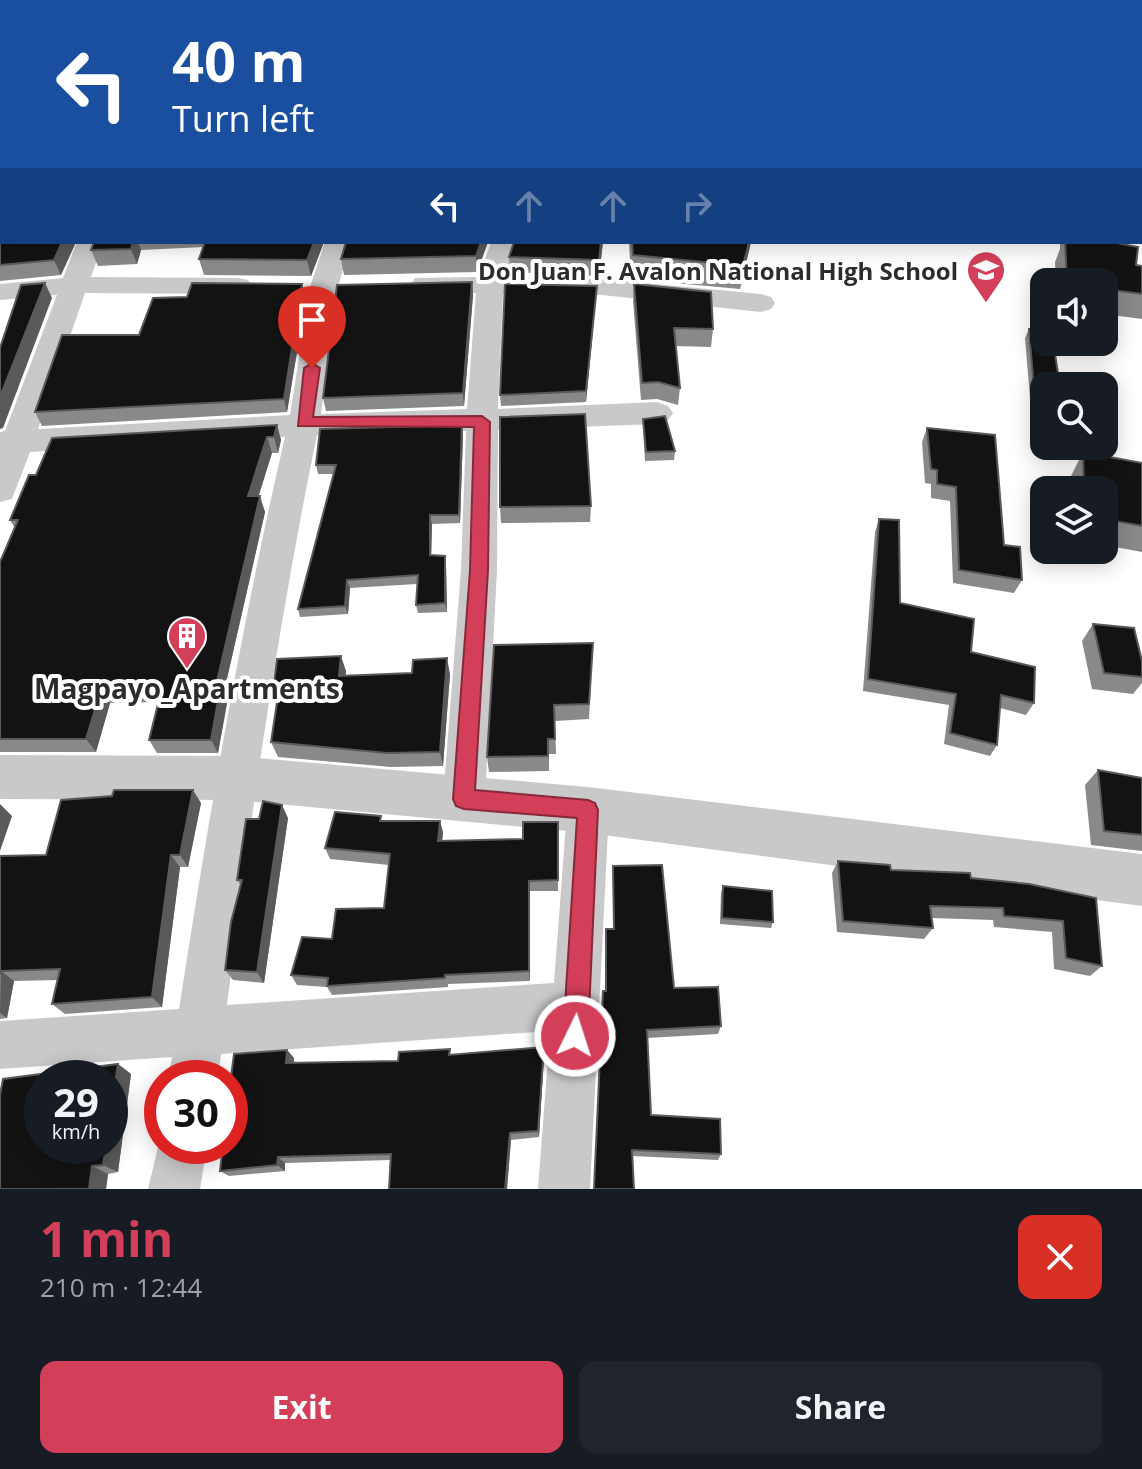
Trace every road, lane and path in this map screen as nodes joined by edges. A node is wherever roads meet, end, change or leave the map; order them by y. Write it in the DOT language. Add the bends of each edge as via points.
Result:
graph roads {
  1 [pos="89,244"];
  2 [pos="337,244"];
  3 [pos="503,244"];
  4 [pos="490,283"];
  5 [pos="73,285"];
  6 [pos="400,285"];
  7 [pos="261,286"];
  8 [pos="0,292"];
  9 [pos="761,303"];
  10 [pos="657,413"];
  11 [pos="482,422"];
  12 [pos="304,423"];
  13 [pos="10,442"];
  14 [pos="0,490"];
  15 [pos="0,777"];
  16 [pos="235,778"];
  17 [pos="464,799"];
  18 [pos="588,810"];
  19 [pos="1142,880"];
  20 [pos="578,1005"];
  21 [pos="200,1033"];
  22 [pos="0,1045"];
  23 [pos="196,1060"];
  24 [pos="178,1164"];
  25 [pos="174,1189"];
  26 [pos="564,1189"];
  1 -- 5 [label="street"];
  2 -- 12 [label="street" via="324,287"];
  3 -- 4 [label="street"];
  4 -- 6 [label="street"];
  4 -- 9 [label="street" via="602,287"];
  4 -- 11 [label="street"];
  5 -- 7 [label="street"];
  5 -- 8 [label="street"];
  5 -- 13 [label="street"];
  10 -- 11 [label="street"];
  11 -- 12 [label="street"];
  11 -- 17 [label="street" via="479,570"];
  12 -- 13 [label="street"];
  12 -- 16 [label="street"];
  13 -- 14 [label="street"];
  15 -- 16 [label="street"];
  16 -- 17 [label="street"];
  16 -- 21 [label="street"];
  17 -- 18 [label="street"];
  18 -- 19 [label="street"];
  18 -- 20 [label="street"];
  20 -- 21 [label="street"];
  20 -- 26 [label="street"];
  21 -- 22 [label="street"];
  21 -- 23 [label="street"];
  24 -- 25 [label="street"];
}
